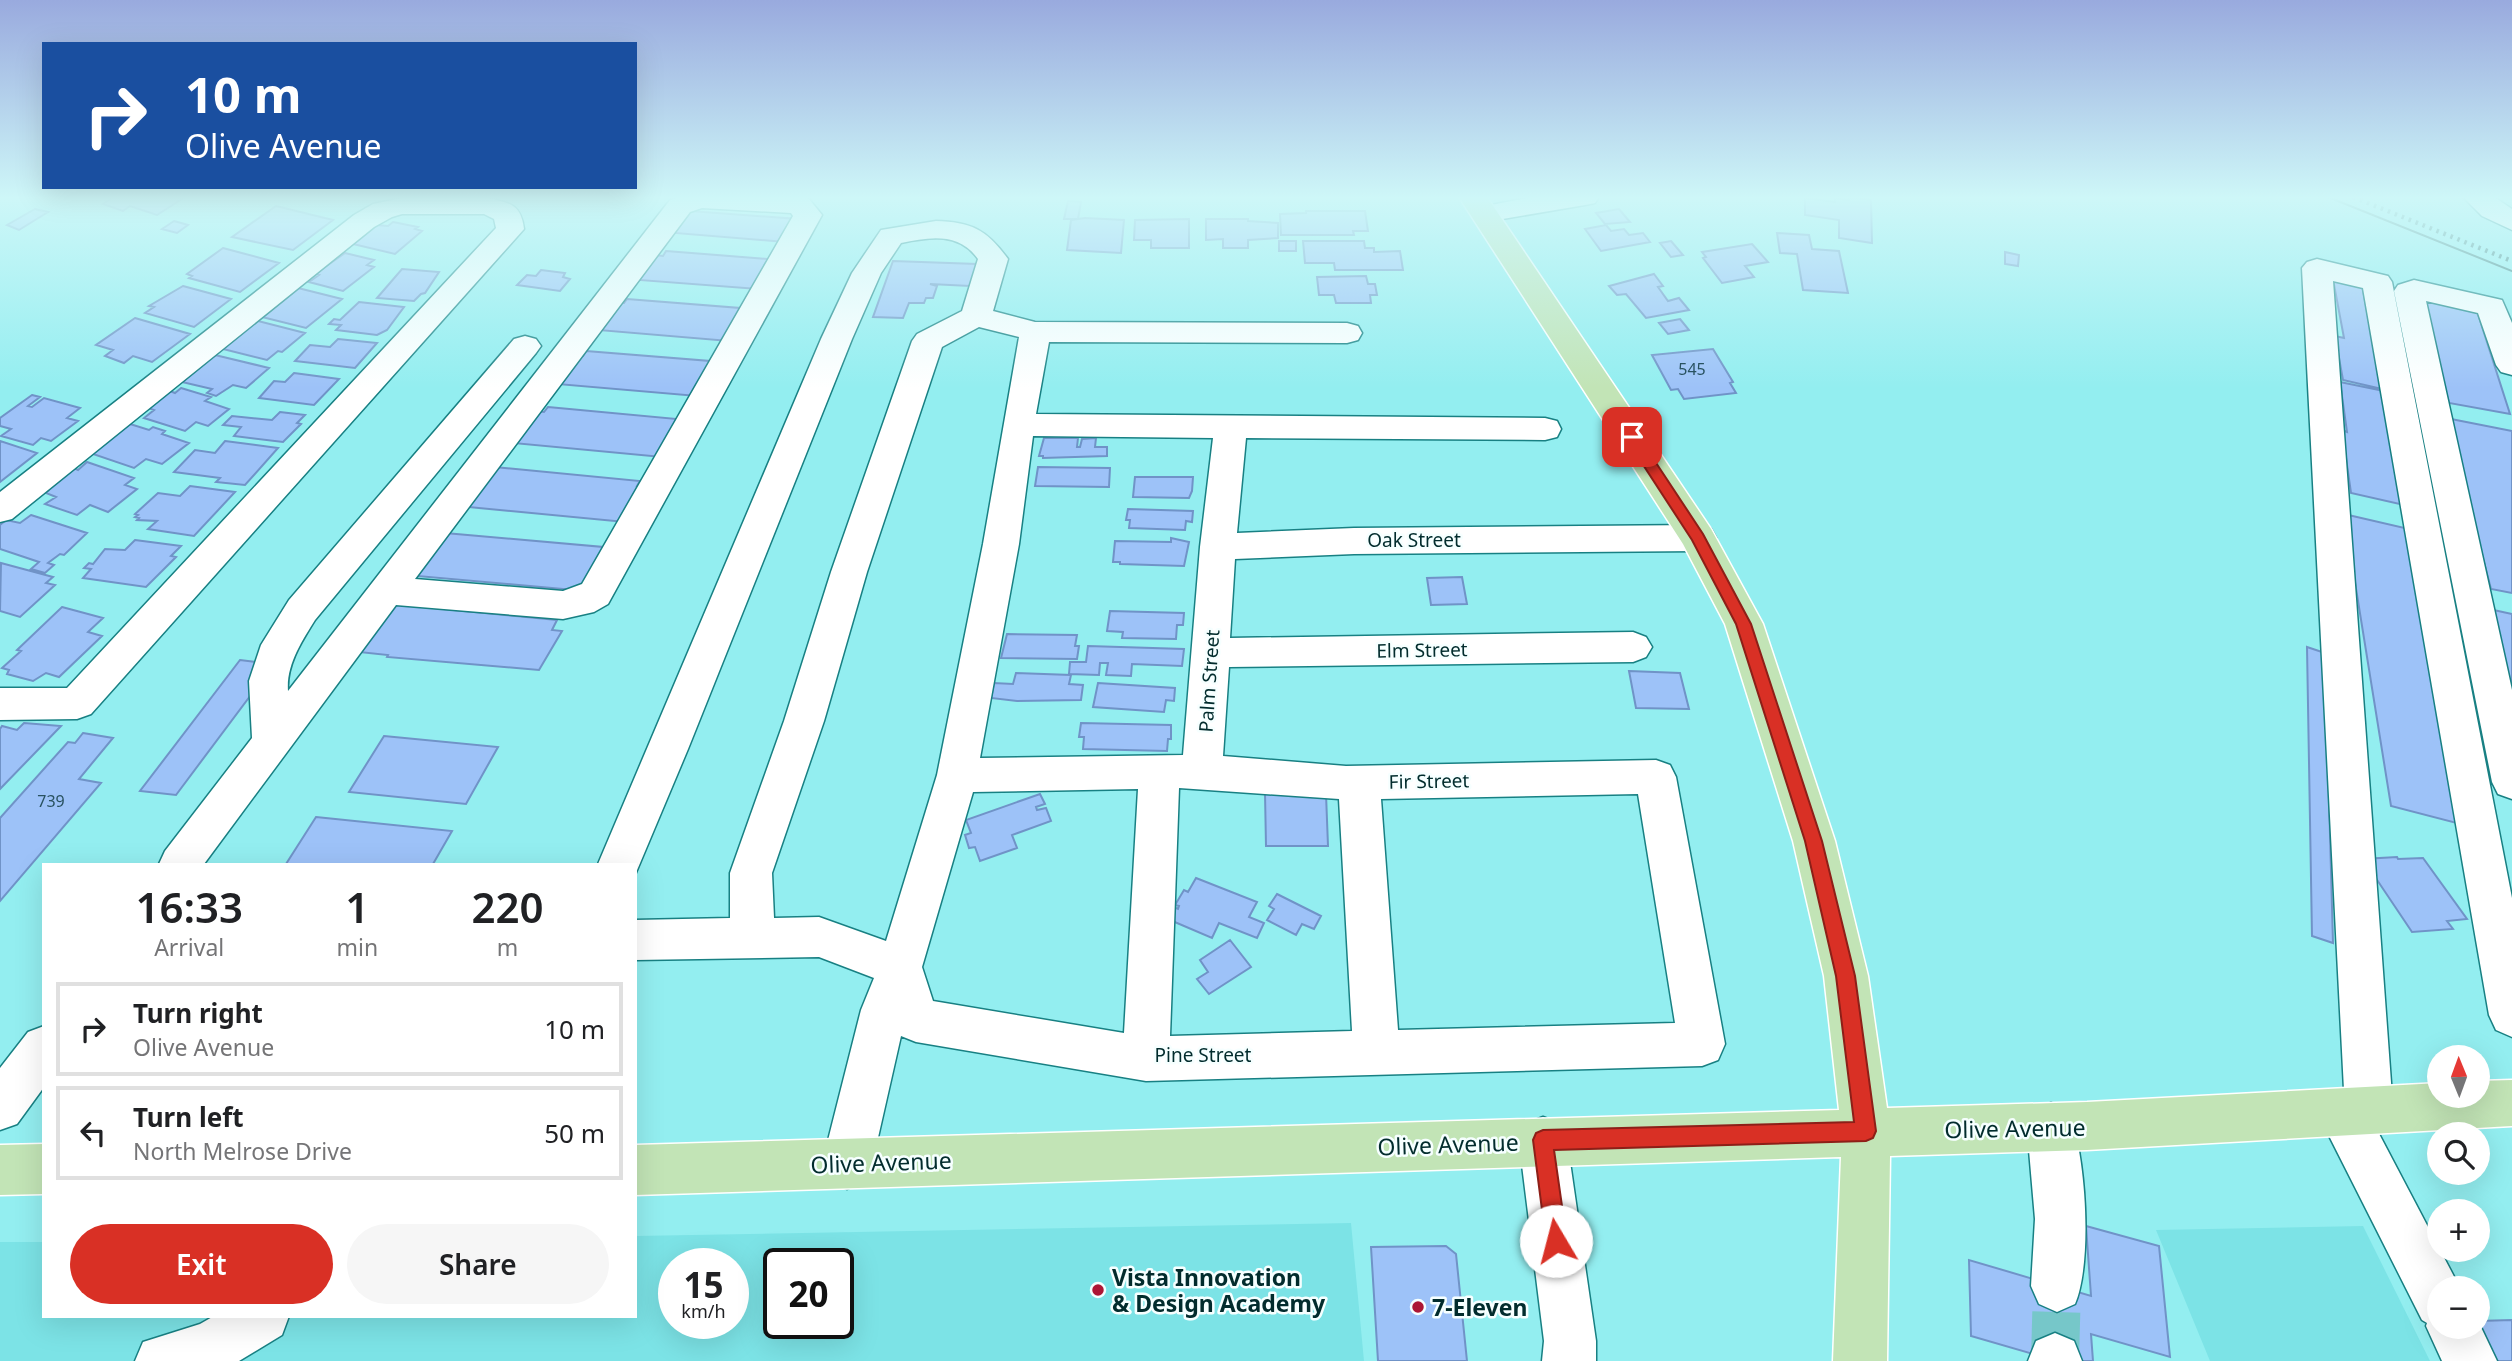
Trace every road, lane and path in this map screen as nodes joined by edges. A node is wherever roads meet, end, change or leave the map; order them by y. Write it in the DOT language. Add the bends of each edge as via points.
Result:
graph roads {
  1 [pos="314,261"];
  2 [pos="481,261"];
  3 [pos="638,261"];
  4 [pos="782,261"];
  5 [pos="874,261"];
  6 [pos="993,261"];
  7 [pos="1515,261"];
  8 [pos="976,316"];
  9 [pos="1035,332"];
  10 [pos="1347,333"];
  11 [pos="525,346"];
  12 [pos="2512,365"];
  13 [pos="1018,425"];
  14 [pos="1230,425"];
  15 [pos="1545,429"];
  16 [pos="0,510"];
  17 [pos="1698,538"];
  18 [pos="1218,547"];
  19 [pos="385,590"];
  20 [pos="1633,647"];
  21 [pos="1211,653"];
  22 [pos="0,704"];
  23 [pos="272,741"];
  24 [pos="1202,771"];
  25 [pos="1159,774"];
  26 [pos="957,775"];
  27 [pos="2512,782"];
  28 [pos="1359,783"];
  29 [pos="181,863"];
  30 [pos="619,863"];
  31 [pos="752,938"];
  32 [pos="637,940"];
  33 [pos="900,967"];
  34 [pos="2512,1015"];
  35 [pos="1702,1044"];
  36 [pos="42,1051"];
  37 [pos="1376,1052"];
  38 [pos="1146,1059"];
  39 [pos="2512,1103"];
  40 [pos="0,1107"];
  41 [pos="2355,1111"];
  42 [pos="2051,1127"];
  43 [pos="1866,1131"];
  44 [pos="1543,1140"];
  45 [pos="848,1164"];
  46 [pos="42,1169"];
  47 [pos="0,1170"];
  48 [pos="637,1170"];
  49 [pos="2428,1276"];
  50 [pos="2057,1286"];
  51 [pos="260,1318"];
  52 [pos="2459,1339"];
  53 [pos="1869,1358"];
  54 [pos="162,1361"];
  55 [pos="1569,1361"];
  56 [pos="2470,1361"];
  1 -- 16 [label="street"];
  2 -- 22 [label="street" via="77,703"];
  3 -- 19 [label="street"];
  4 -- 19 [label="street" via="595,594 563,605"];
  5 -- 30 [label="street" via="793,442 667,757"];
  6 -- 8 [label="street"];
  7 -- 17 [label="main road"];
  8 -- 9 [label="street"];
  8 -- 31 [label="street" via="928,341 751,873"];
  9 -- 10 [label="street"];
  9 -- 13 [label="street"];
  11 -- 23 [label="street" via="302,610 280,645 268,681"];
  12 -- 27 [label="street" via="2491,307 2409,290"];
  13 -- 14 [label="street"];
  13 -- 26 [label="street" via="1001,544"];
  14 -- 15 [label="street"];
  14 -- 18 [label="street, Palm Street"];
  17 -- 18 [label="street, Oak Street"];
  17 -- 43 [label="main road" via="1744,624 1814,841 1846,976"];
  18 -- 21 [label="street, Palm Street"];
  19 -- 23 [label="street"];
  20 -- 21 [label="street, Elm Street"];
  21 -- 24 [label="street, Palm Street"];
  23 -- 29 [label="street"];
  24 -- 25 [label="street"];
  24 -- 28 [label="street, Fir Street"];
  25 -- 26 [label="street"];
  25 -- 38 [label="street, Pine Street"];
  26 -- 33 [label="street"];
  28 -- 35 [label="street, Fir Street" via="1656,776"];
  28 -- 37 [label="street"];
  31 -- 32 [label="street"];
  31 -- 33 [label="street" via="819,937"];
  33 -- 38 [label="street" via="916,1020"];
  33 -- 45 [label="street" via="884,1010"];
  34 -- 41 [label="street" via="2377,282 2317,268"];
  35 -- 37 [label="street, Pine Street"];
  36 -- 40 [label="street"];
  37 -- 38 [label="street, Pine Street"];
  39 -- 41 [label="main road, Olive Avenue"];
  41 -- 42 [label="main road, Olive Avenue"];
  41 -- 49 [label="street"];
  42 -- 43 [label="main road, Olive Avenue"];
  42 -- 50 [label="street" via="2060,1219"];
  43 -- 44 [label="main road, Olive Avenue"];
  43 -- 53 [label="main road"];
  44 -- 45 [label="main road, Olive Avenue"];
  44 -- 55 [label="street"];
  45 -- 48 [label="main road, Olive Avenue"];
  46 -- 47 [label="main road"];
  51 -- 54 [label="street" via="211,1348"];
  52 -- 56 [label="street"];
}
